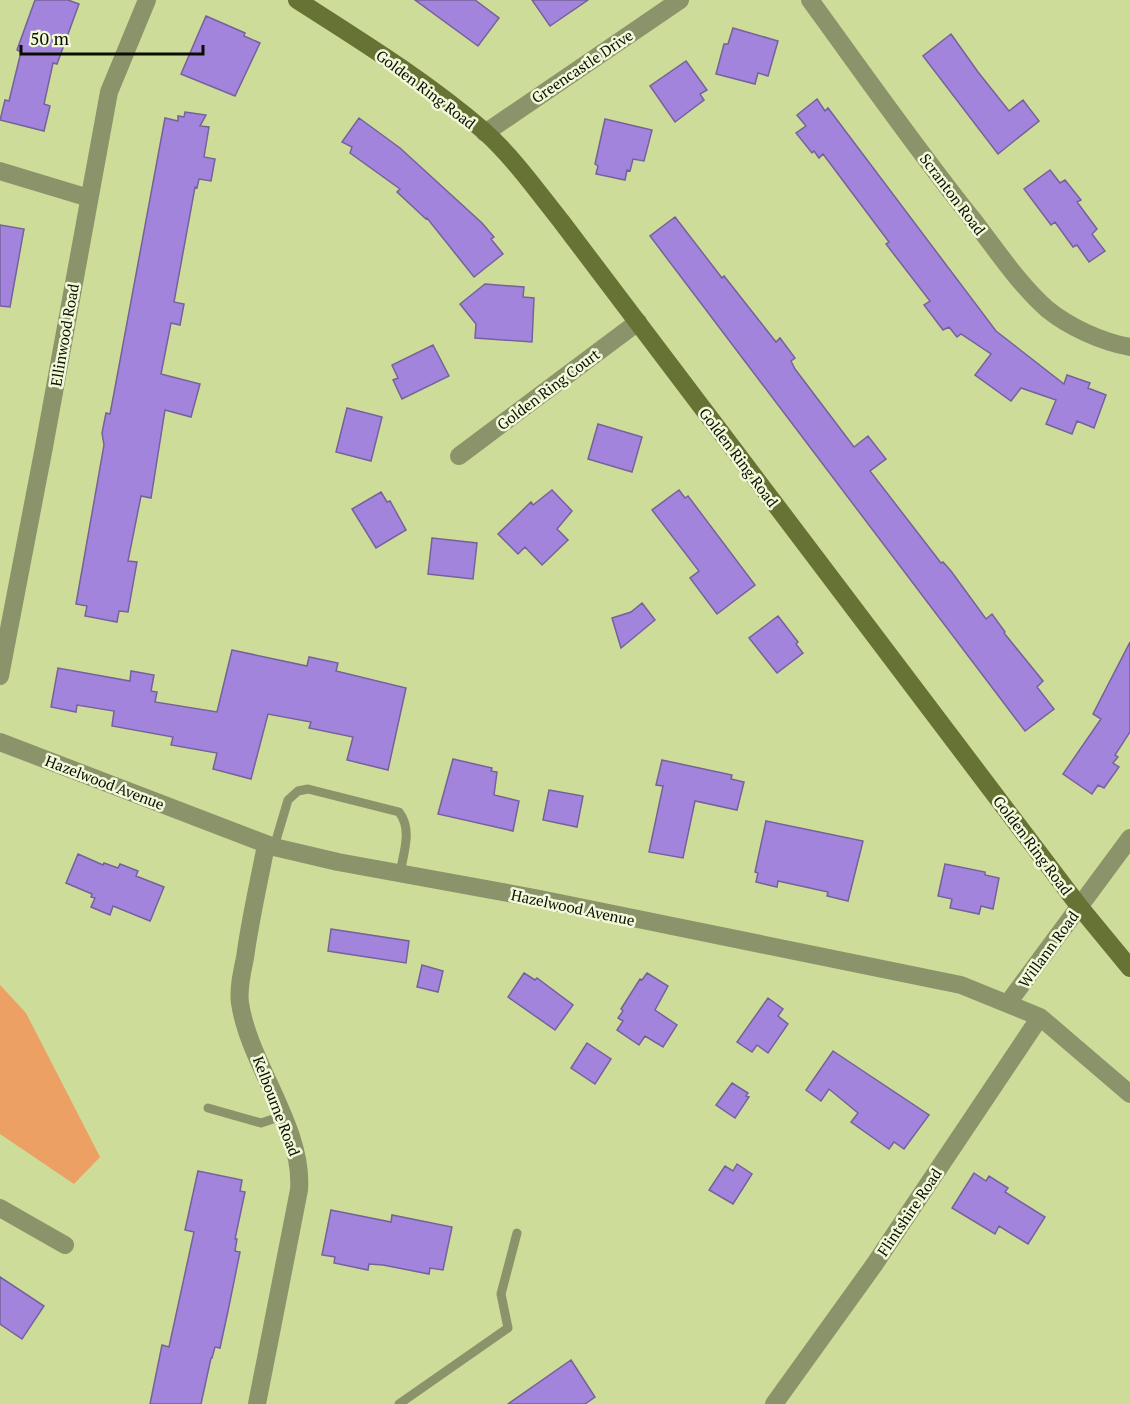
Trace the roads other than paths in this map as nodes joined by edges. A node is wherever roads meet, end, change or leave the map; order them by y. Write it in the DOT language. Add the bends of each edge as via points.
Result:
graph roads {
  1 [pos="147,0"];
  2 [pos="297,0"];
  3 [pos="680,0"];
  4 [pos="810,0"];
  5 [pos="485,133"];
  6 [pos="0,171"];
  7 [pos="89,198"];
  8 [pos="638,322"];
  9 [pos="1130,347"];
  10 [pos="459,456"];
  11 [pos="0,676"];
  12 [pos="0,742"];
  13 [pos="1130,838"];
  14 [pos="270,846"];
  15 [pos="400,874"];
  16 [pos="1079,906"];
  17 [pos="1130,968"];
  18 [pos="1008,1003"];
  19 [pos="1040,1017"];
  20 [pos="1130,1094"];
  21 [pos="208,1108"];
  22 [pos="282,1116"];
  23 [pos="0,1208"];
  24 [pos="516,1233"];
  25 [pos="65,1245"];
  26 [pos="257,1404"];
  27 [pos="399,1404"];
  28 [pos="774,1404"];
  1 -- 7 [label="street, Ellinwood Road" via="109,92"];
  2 -- 5 [label="street, Golden Ring Road" via="393,62"];
  3 -- 5 [label="street, Greencastle Drive"];
  4 -- 9 [label="street, Scranton Road" via="1026,288 1049,310 1072,324 1094,336"];
  5 -- 8 [label="street, Golden Ring Road" via="561,221"];
  6 -- 7 [label="street"];
  7 -- 11 [label="street, Ellinwood Road"];
  8 -- 10 [label="street, Golden Ring Court"];
  8 -- 16 [label="street, Golden Ring Road"];
  12 -- 14 [label="street, Hazelwood Avenue"];
  13 -- 16 [label="street, Willann Road"];
  14 -- 15 [label="street, Hazelwood Avenue"];
  14 -- 15 [label="lane" via="288,800 298,791 309,789 399,812 406,820 407,831"];
  14 -- 22 [label="street, Kelbourne Road" via="248,936 239,1001"];
  15 -- 18 [label="street, Hazelwood Avenue" via="961,985"];
  16 -- 17 [label="street, Golden Ring Road"];
  16 -- 18 [label="street, Willann Road"];
  18 -- 19 [label="street, Hazelwood Avenue"];
  19 -- 20 [label="street, Hazelwood Avenue"];
  19 -- 28 [label="street, Flintshire Road" via="874,1265"];
  21 -- 22 [label="lane" via="261,1123"];
  22 -- 26 [label="street, Kelbourne Road" via="299,1162 299,1190"];
  23 -- 25 [label="street"];
  24 -- 27 [label="lane" via="501,1294 508,1328"];
}
